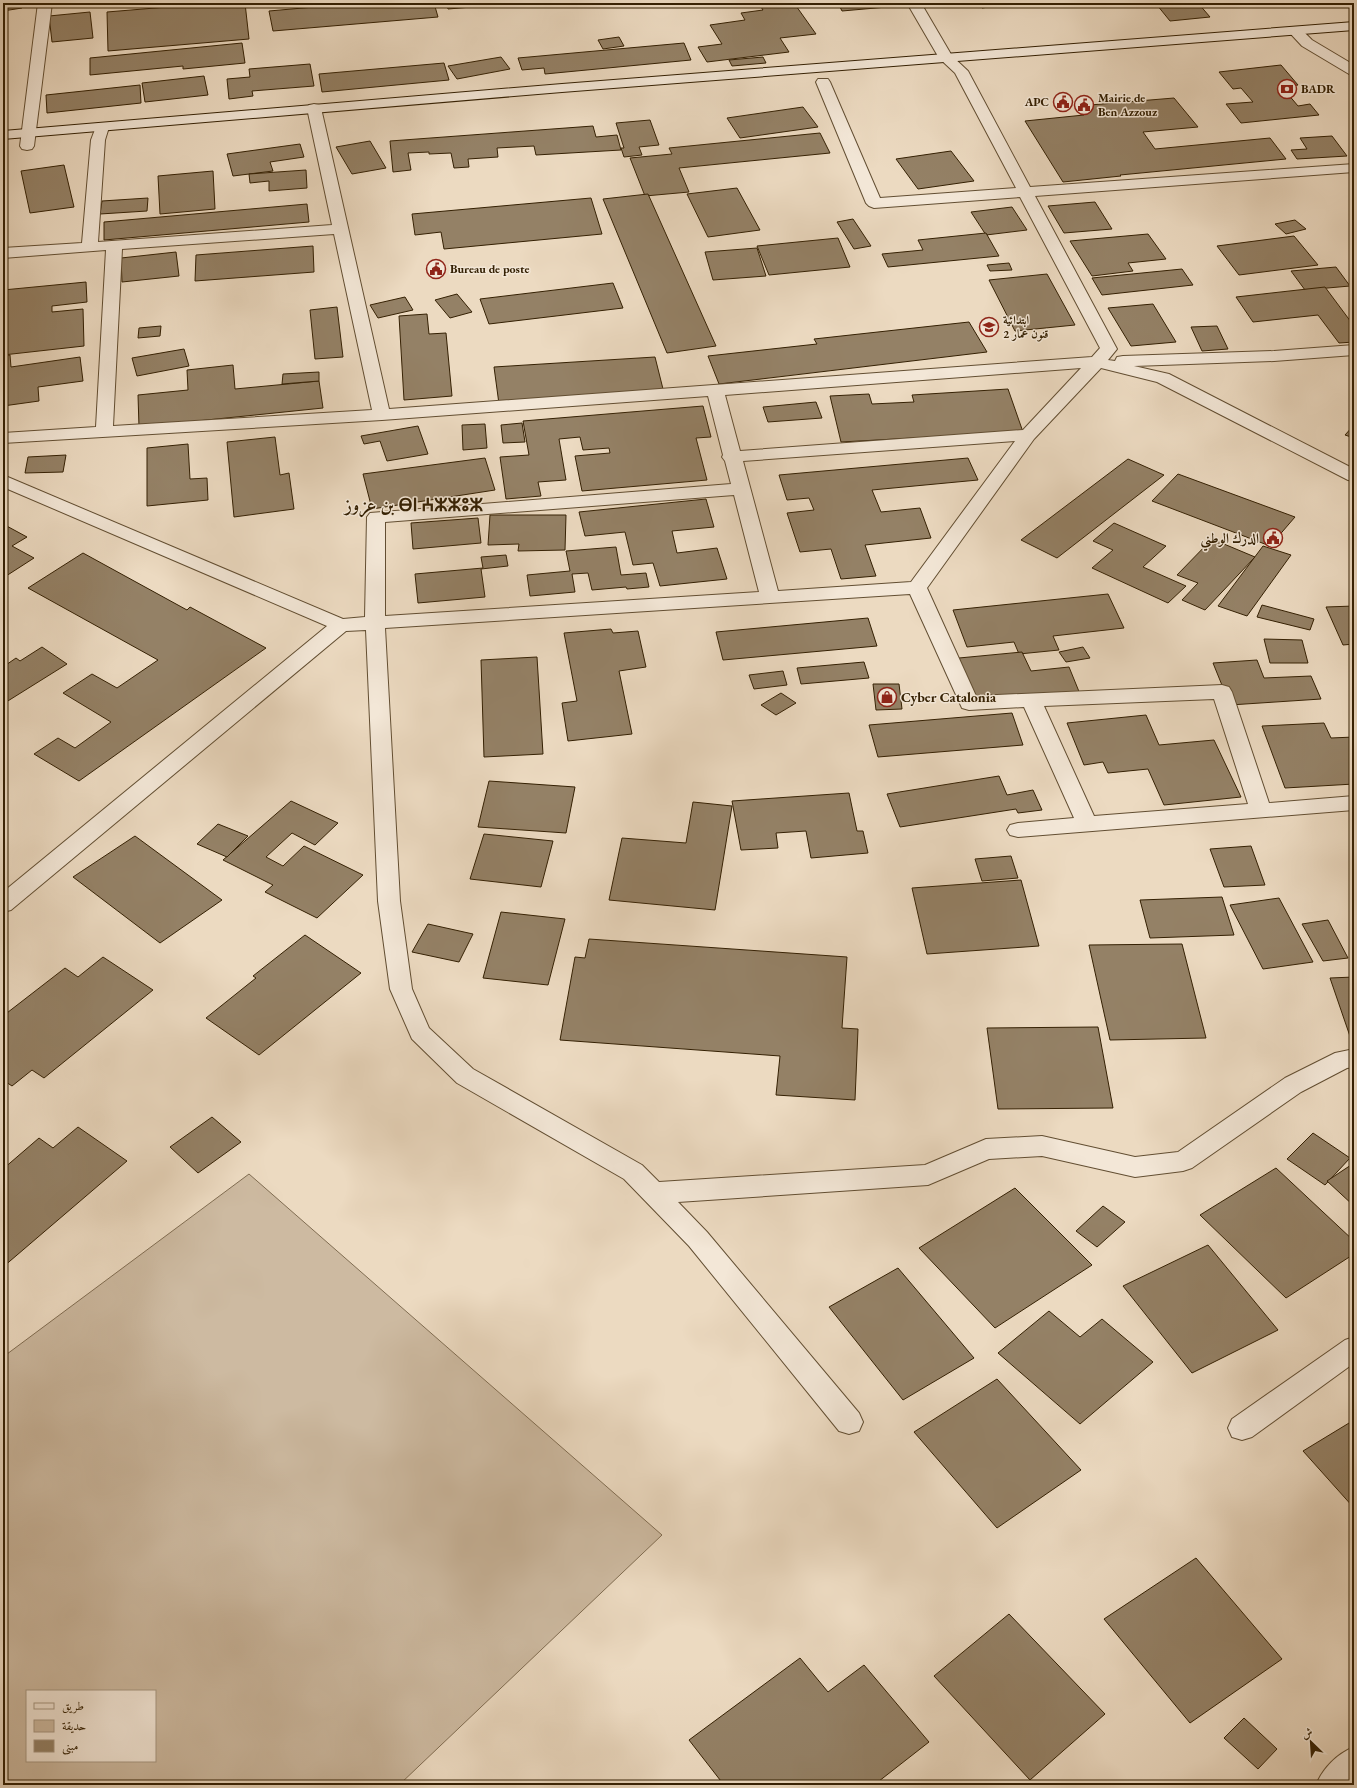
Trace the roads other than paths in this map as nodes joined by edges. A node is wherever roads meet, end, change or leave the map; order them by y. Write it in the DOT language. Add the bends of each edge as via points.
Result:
graph roads {
  1 [pos="48,3"];
  2 [pos="914,3"];
  3 [pos="1354,26"];
  4 [pos="1295,30"];
  5 [pos="1354,39"];
  6 [pos="1307,43"];
  7 [pos="1192,52"];
  8 [pos="942,65"];
  9 [pos="1354,71"];
  10 [pos="838,80"];
  11 [pos="823,82"];
  12 [pos="808,83"];
  13 [pos="469,110"];
  14 [pos="316,115"];
  15 [pos="100,133"];
  16 [pos="3,135"];
  17 [pos="28,139"];
  18 [pos="3,148"];
  19 [pos="1354,168"];
  20 [pos="1026,193"];
  21 [pos="341,229"];
  22 [pos="114,245"];
  23 [pos="90,247"];
  24 [pos="3,253"];
  25 [pos="1354,350"];
  26 [pos="1098,362"];
  27 [pos="715,390"];
  28 [pos="382,415"];
  29 [pos="104,432"];
  30 [pos="1028,435"];
  31 [pos="3,438"];
  32 [pos="731,457"];
  33 [pos="1354,476"];
  34 [pos="3,480"];
  35 [pos="21,488"];
  36 [pos="740,489"];
  37 [pos="3,496"];
  38 [pos="917,588"];
  39 [pos="770,598"];
  40 [pos="375,622"];
  41 [pos="341,624"];
  42 [pos="1031,700"];
  43 [pos="1354,803"];
  44 [pos="1261,810"];
  45 [pos="1087,824"];
  46 [pos="1018,830"];
  47 [pos="3,904"];
  48 [pos="1354,1058"];
  49 [pos="653,1193"];
  50 [pos="1354,1348"];
  51 [pos="849,1422"];
  52 [pos="1242,1428"];
  53 [pos="1354,1762"];
  54 [pos="1331,1785"];
  1 -- 17 [label="street"];
  2 -- 8 [label="street"];
  3 -- 4 [label="street"];
  4 -- 6 [label="street"];
  4 -- 8 [label="street"];
  5 -- 6 [label="street"];
  6 -- 7 [label="street"];
  6 -- 9 [label="street"];
  8 -- 14 [label="street"];
  8 -- 20 [label="street" via="969,70"];
  10 -- 11 [label="street"];
  11 -- 12 [label="street"];
  11 -- 20 [label="street" via="874,203"];
  13 -- 14 [label="street"];
  14 -- 15 [label="street"];
  14 -- 21 [label="street"];
  15 -- 17 [label="street"];
  15 -- 23 [label="street"];
  16 -- 17 [label="street"];
  17 -- 18 [label="street"];
  19 -- 20 [label="street"];
  20 -- 26 [label="street" via="1109,349"];
  21 -- 22 [label="street"];
  21 -- 28 [label="street"];
  22 -- 23 [label="street"];
  22 -- 29 [label="street"];
  23 -- 24 [label="street"];
  25 -- 26 [label="street" via="1274,356"];
  26 -- 27 [label="street"];
  26 -- 30 [label="street"];
  26 -- 33 [label="street" via="1163,378"];
  27 -- 28 [label="street"];
  27 -- 32 [label="street"];
  28 -- 29 [label="street"];
  29 -- 31 [label="street"];
  30 -- 32 [label="street"];
  30 -- 38 [label="street"];
  32 -- 36 [label="street"];
  34 -- 35 [label="street"];
  35 -- 37 [label="street"];
  35 -- 41 [label="street"];
  36 -- 39 [label="street"];
  36 -- 40 [label="street" via="376,516"];
  38 -- 39 [label="street"];
  38 -- 42 [label="street" via="969,703"];
  39 -- 40 [label="street"];
  40 -- 41 [label="street"];
  40 -- 49 [label="street" via="389,901 401,989 420,1034 465,1076 632,1172"];
  41 -- 47 [label="street"];
  42 -- 44 [label="street" via="1222,692"];
  42 -- 45 [label="street"];
  43 -- 44 [label="street"];
  44 -- 45 [label="street"];
  45 -- 46 [label="street"];
  48 -- 49 [label="street" via="1344,1059 1293,1085 1183,1161 1135,1167 1042,1146 986,1149 928,1175"];
  49 -- 51 [label="street" via="698,1239"];
  50 -- 52 [label="street"];
  53 -- 54 [label="street"];
}
